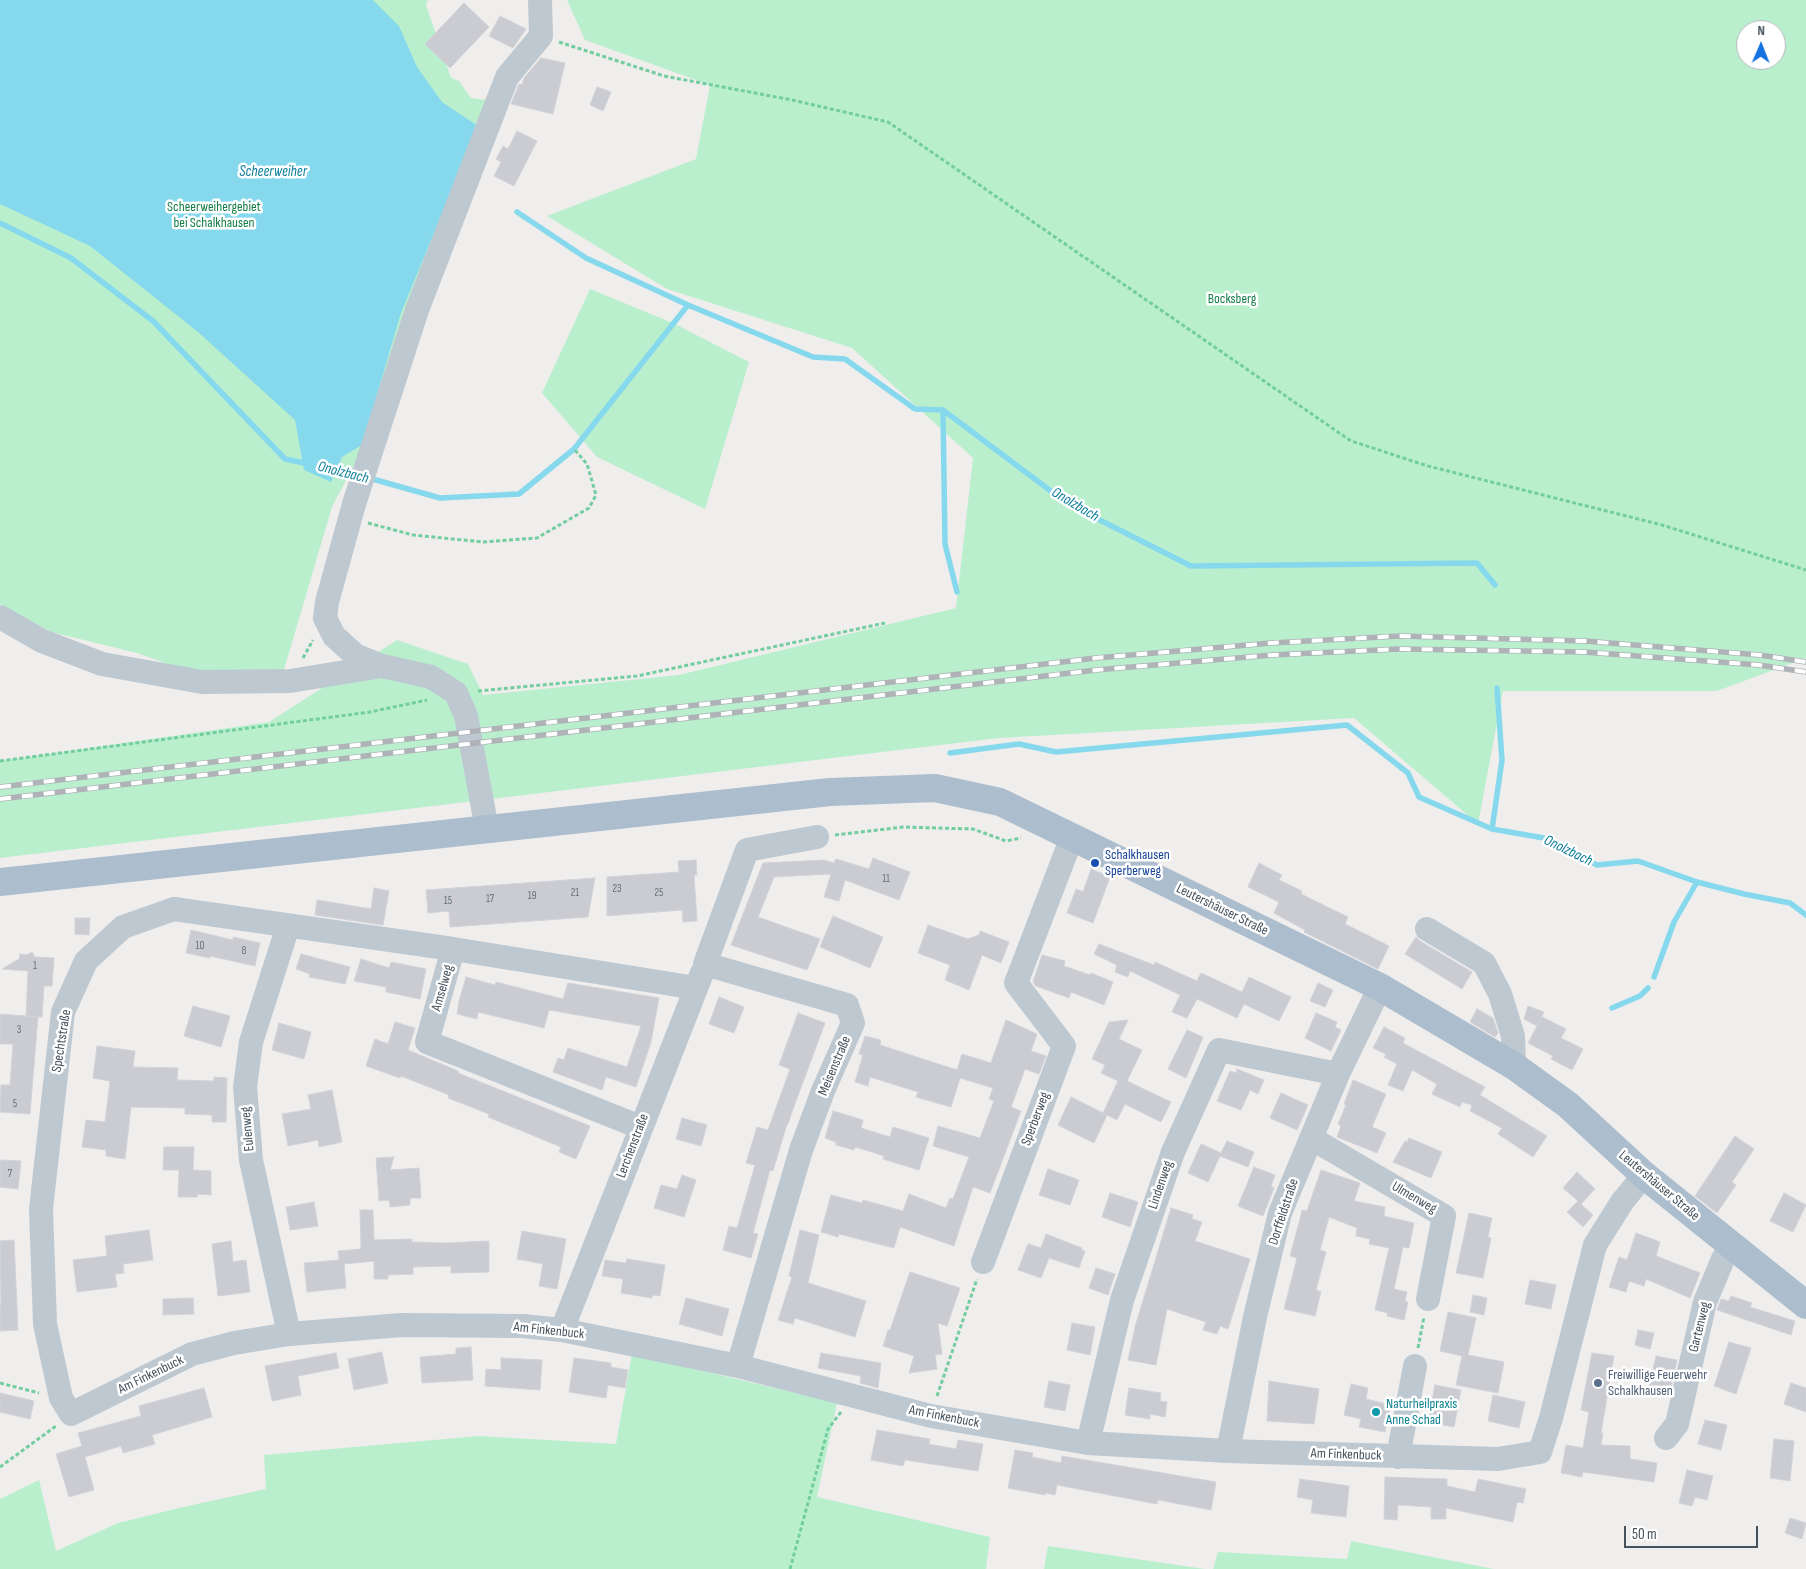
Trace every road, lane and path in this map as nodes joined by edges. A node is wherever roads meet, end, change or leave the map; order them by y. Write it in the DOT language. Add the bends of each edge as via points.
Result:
graph roads {
  1 [pos="540,0"];
  2 [pos="541,36"];
  3 [pos="574,449"];
  4 [pos="352,511"];
  5 [pos="1806,570"];
  6 [pos="0,617"];
  7 [pos="325,618"];
  8 [pos="382,666"];
  9 [pos="290,681"];
  10 [pos="1037,820"];
  11 [pos="487,829"];
  12 [pos="817,837"];
  13 [pos="1072,837"];
  14 [pos="0,882"];
  15 [pos="288,926"];
  16 [pos="1427,928"];
  17 [pos="453,949"];
  18 [pos="705,964"];
  19 [pos="696,988"];
  20 [pos="1380,988"];
  21 [pos="1514,1066"];
  22 [pos="1338,1074"];
  23 [pos="640,1127"];
  24 [pos="1311,1138"];
  25 [pos="1644,1176"];
  26 [pos="1731,1246"];
  27 [pos="983,1262"];
  28 [pos="1428,1299"];
  29 [pos="1806,1305"];
  30 [pos="562,1330"];
  31 [pos="289,1334"];
  32 [pos="738,1366"];
  33 [pos="1415,1366"];
  34 [pos="0,1383"];
  35 [pos="854,1396"];
  36 [pos="66,1406"];
  37 [pos="931,1416"];
  38 [pos="1666,1438"];
  39 [pos="1088,1443"];
  40 [pos="1228,1451"];
  41 [pos="1398,1457"];
  42 [pos="0,1467"];
  43 [pos="790,1569"];
  1 -- 2 [label="street"];
  2 -- 4 [label="street" via="507,77 417,310"];
  2 -- 5 [label="path" via="664,76 888,122 1352,440 1428,466 1662,525"];
  3 -- 4 [label="path" via="588,464 596,495 589,508 537,538 483,542 413,535"];
  4 -- 7 [label="street"];
  6 -- 9 [label="street" via="42,641 102,664 202,682"];
  7 -- 8 [label="street" via="334,636 355,655"];
  7 -- 9 [label="path"];
  8 -- 9 [label="street"];
  8 -- 11 [label="street" via="431,677 456,693 466,716"];
  10 -- 11 [label="main road, Leutershäuser Straße" via="1000,802 935,788 830,792"];
  10 -- 12 [label="path" via="1024,837 1006,841 973,829 903,827"];
  10 -- 13 [label="main road, Leutershäuser Straße"];
  11 -- 14 [label="main road, Leutershäuser Straße"];
  12 -- 18 [label="street" via="747,850"];
  13 -- 20 [label="main road, Leutershäuser Straße"];
  13 -- 27 [label="street, Sperberweg" via="1016,983 1064,1046"];
  15 -- 17 [label="street, Spechtstraße"];
  15 -- 31 [label="street, Eulenweg" via="251,1042 245,1087 251,1160"];
  15 -- 36 [label="street, Spechtstraße" via="174,909 123,927 86,961 63,1012 41,1209 45,1324"];
  16 -- 21 [label="street" via="1484,963 1500,994 1513,1036"];
  17 -- 19 [label="street, Amselweg"];
  17 -- 23 [label="street, Amselweg" via="427,1042"];
  18 -- 19 [label="street, Lerchenstraße"];
  18 -- 32 [label="street, Meisenstraße" via="847,1005 853,1023 801,1150"];
  19 -- 23 [label="street, Lerchenstraße"];
  20 -- 21 [label="main road, Leutershäuser Straße"];
  20 -- 22 [label="street, Dorffeldstraße"];
  21 -- 25 [label="main road, Leutershäuser Straße" via="1568,1105"];
  22 -- 24 [label="street, Dorffeldstraße"];
  22 -- 39 [label="street, Lindenweg" via="1219,1050 1173,1152 1122,1300"];
  23 -- 30 [label="street, Lerchenstraße"];
  24 -- 28 [label="street, Ulmenweg" via="1444,1216"];
  24 -- 40 [label="street, Dorffeldstraße" via="1280,1213 1254,1318"];
  25 -- 26 [label="main road, Leutershäuser Straße"];
  25 -- 41 [label="street, Am Finkenbuck" via="1622,1202 1595,1245 1540,1452 1498,1459"];
  26 -- 29 [label="main road, Leutershäuser Straße"];
  26 -- 38 [label="street, Gartenweg" via="1705,1302 1677,1424"];
  27 -- 37 [label="path"];
  28 -- 33 [label="path"];
  30 -- 31 [label="street, Am Finkenbuck" via="523,1326 402,1325"];
  30 -- 32 [label="street, Am Finkenbuck"];
  31 -- 36 [label="street, Am Finkenbuck" via="192,1354"];
  32 -- 35 [label="street, Am Finkenbuck"];
  33 -- 41 [label="street"];
  34 -- 36 [label="path"];
  35 -- 37 [label="street, Am Finkenbuck"];
  35 -- 43 [label="path" via="828,1429"];
  36 -- 42 [label="path"];
  37 -- 39 [label="street, Am Finkenbuck"];
  39 -- 40 [label="street, Am Finkenbuck"];
  40 -- 41 [label="street, Am Finkenbuck"];
}
